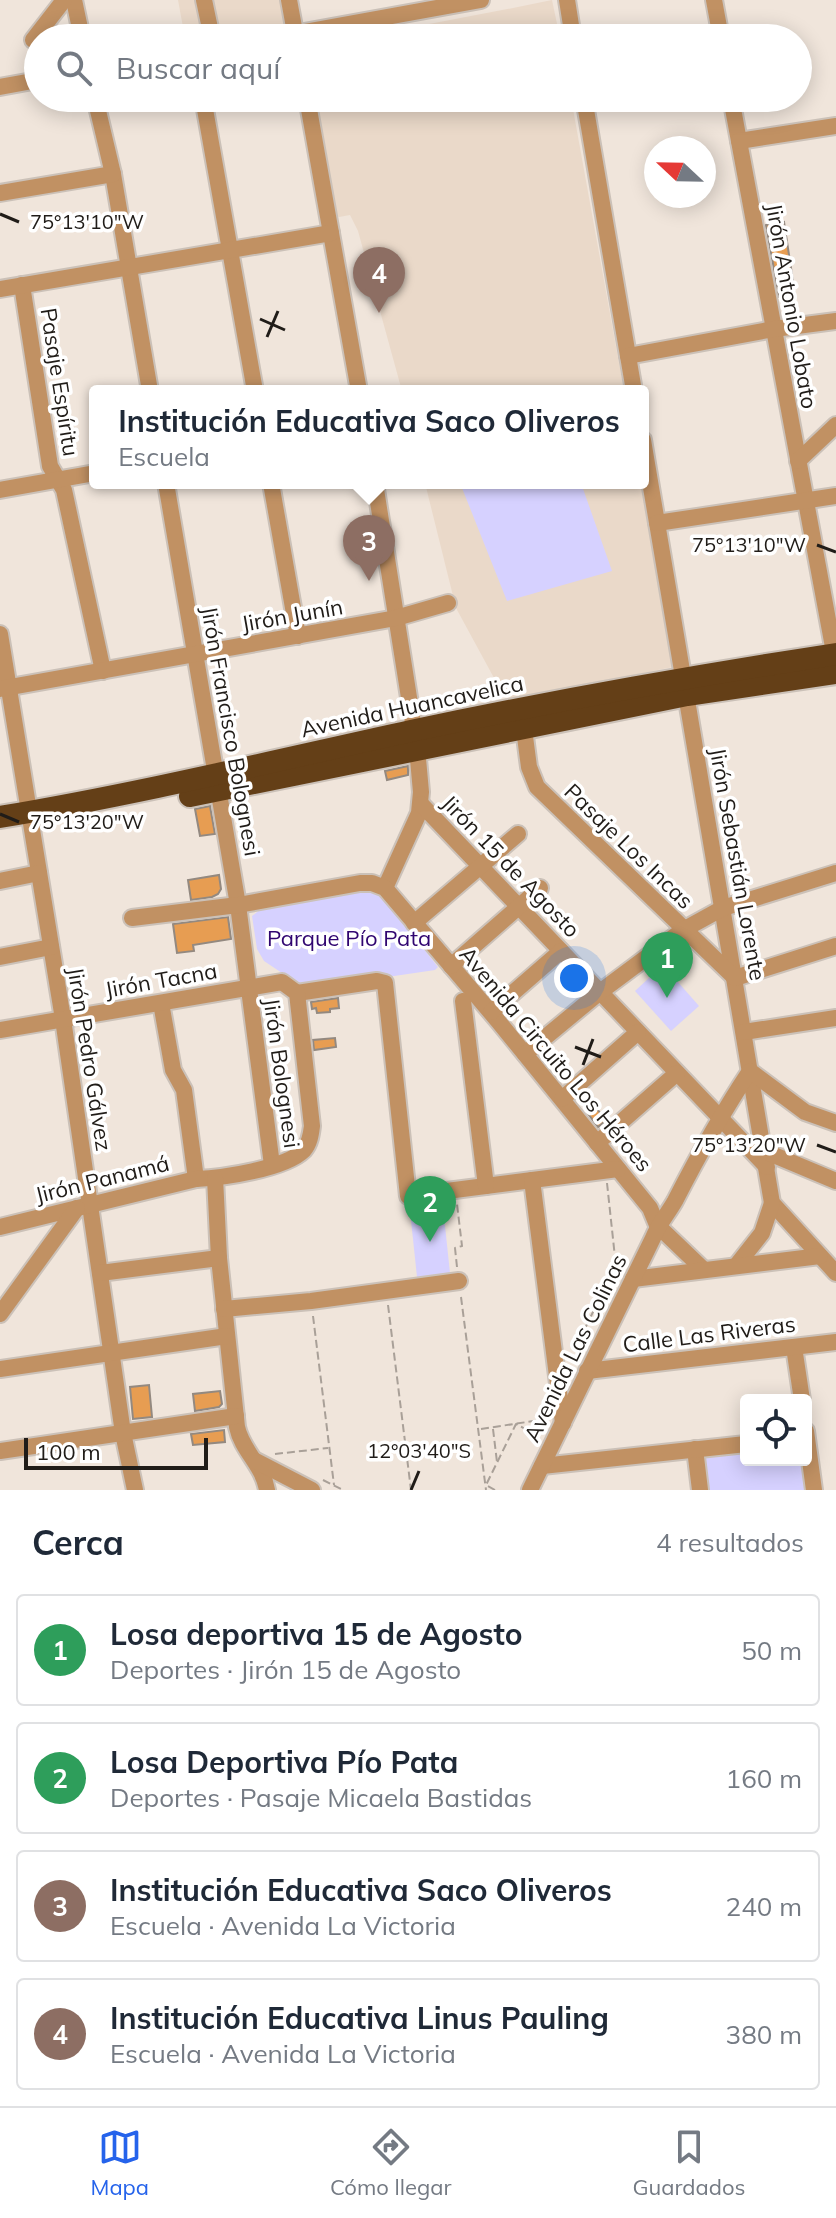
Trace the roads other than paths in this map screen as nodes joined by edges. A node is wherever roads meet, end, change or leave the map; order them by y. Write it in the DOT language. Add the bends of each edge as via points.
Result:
graph roads {
  1 [pos="64,0"];
  2 [pos="74,0"];
  3 [pos="204,0"];
  4 [pos="289,0"];
  5 [pos="481,0"];
  6 [pos="567,0"];
  7 [pos="714,0"];
  8 [pos="45,24"];
  9 [pos="79,24"];
  10 [pos="209,24"];
  11 [pos="294,24"];
  12 [pos="358,24"];
  13 [pos="571,24"];
  14 [pos="718,24"];
  15 [pos="24,83"];
  16 [pos="0,87"];
  17 [pos="98,112"];
  18 [pos="205,112"];
  19 [pos="309,112"];
  20 [pos="586,112"];
  21 [pos="734,112"];
  22 [pos="836,126"];
  23 [pos="739,141"];
  24 [pos="113,174"];
  25 [pos="0,193"];
  26 [pos="331,233"];
  27 [pos="230,250"];
  28 [pos="129,267"];
  29 [pos="22,285"];
  30 [pos="0,289"];
  31 [pos="836,321"];
  32 [pos="774,329"];
  33 [pos="628,356"];
  34 [pos="149,385"];
  35 [pos="254,385"];
  36 [pos="358,385"];
  37 [pos="633,385"];
  38 [pos="836,425"];
  39 [pos="798,461"];
  40 [pos="89,474"];
  41 [pos="649,476"];
  42 [pos="57,480"];
  43 [pos="167,489"];
  44 [pos="272,489"];
  45 [pos="376,489"];
  46 [pos="0,490"];
  47 [pos="836,496"];
  48 [pos="806,500"];
  49 [pos="657,523"];
  50 [pos="448,603"];
  51 [pos="396,618"];
  52 [pos="0,634"];
  53 [pos="298,636"];
  54 [pos="195,654"];
  55 [pos="836,661"];
  56 [pos="103,671"];
  57 [pos="686,686"];
  58 [pos="4,688"];
  59 [pos="524,729"];
  60 [pos="416,739"];
  61 [pos="218,783"];
  62 [pos="421,804"];
  63 [pos="0,817"];
  64 [pos="30,820"];
  65 [pos="0,832"];
  66 [pos="518,834"];
  67 [pos="480,866"];
  68 [pos="39,873"];
  69 [pos="836,873"];
  70 [pos="0,881"];
  71 [pos="385,888"];
  72 [pos="540,888"];
  73 [pos="238,905"];
  74 [pos="519,907"];
  75 [pos="723,908"];
  76 [pos="132,918"];
  77 [pos="414,923"];
  78 [pos="683,930"];
  79 [pos="836,946"];
  80 [pos="51,947"];
  81 [pos="561,951"];
  82 [pos="0,957"];
  83 [pos="451,966"];
  84 [pos="735,978"];
  85 [pos="248,988"];
  86 [pos="600,992"];
  87 [pos="297,993"];
  88 [pos="463,1001"];
  89 [pos="161,1003"];
  90 [pos="491,1012"];
  91 [pos="836,1018"];
  92 [pos="63,1019"];
  93 [pos="0,1030"];
  94 [pos="638,1032"];
  95 [pos="744,1032"];
  96 [pos="525,1054"];
  97 [pos="750,1071"];
  98 [pos="677,1073"];
  99 [pos="562,1099"];
  100 [pos="719,1117"];
  101 [pos="836,1123"];
  102 [pos="597,1143"];
  103 [pos="766,1159"];
  104 [pos="272,1165"];
  105 [pos="612,1170"];
  106 [pos="215,1178"];
  107 [pos="196,1179"];
  108 [pos="532,1180"];
  109 [pos="836,1181"];
  110 [pos="486,1186"];
  111 [pos="772,1203"];
  112 [pos="84,1206"];
  113 [pos="657,1225"];
  114 [pos="0,1227"];
  115 [pos="820,1256"];
  116 [pos="219,1258"];
  117 [pos="736,1266"];
  118 [pos="704,1270"];
  119 [pos="100,1273"];
  120 [pos="836,1273"];
  121 [pos="628,1280"];
  122 [pos="459,1281"];
  123 [pos="224,1309"];
  124 [pos="0,1314"];
  125 [pos="227,1336"];
  126 [pos="836,1342"];
  127 [pos="794,1347"];
  128 [pos="111,1353"];
  129 [pos="0,1369"];
  130 [pos="587,1371"];
  131 [pos="801,1394"];
  132 [pos="236,1416"];
  133 [pos="556,1424"];
  134 [pos="123,1433"];
  135 [pos="740,1445"];
  136 [pos="695,1449"];
  137 [pos="0,1451"];
  138 [pos="255,1461"];
  139 [pos="542,1466"];
  140 [pos="811,1466"];
  141 [pos="308,1487"];
  142 [pos="135,1490"];
  143 [pos="267,1490"];
  144 [pos="530,1490"];
  145 [pos="700,1490"];
  146 [pos="814,1490"];
  1 -- 8 [label="street"];
  2 -- 9 [label="street"];
  3 -- 10 [label="street"];
  4 -- 11 [label="street"];
  5 -- 12 [label="street"];
  6 -- 13 [label="street"];
  7 -- 14 [label="street"];
  15 -- 16 [label="street"];
  17 -- 24 [label="street"];
  18 -- 27 [label="street"];
  19 -- 26 [label="street"];
  20 -- 33 [label="street"];
  21 -- 23 [label="street, Jirón Antonio Lobato"];
  22 -- 23 [label="street"];
  23 -- 32 [label="street, Jirón Antonio Lobato"];
  24 -- 25 [label="street"];
  24 -- 28 [label="street"];
  26 -- 27 [label="street"];
  26 -- 36 [label="street"];
  27 -- 28 [label="street"];
  27 -- 35 [label="street"];
  28 -- 29 [label="street"];
  28 -- 34 [label="street"];
  29 -- 30 [label="street"];
  29 -- 42 [label="street, Pasaje Espíritu" via="50,466"];
  31 -- 32 [label="street"];
  32 -- 33 [label="street"];
  32 -- 39 [label="street, Jirón Antonio Lobato"];
  33 -- 37 [label="street"];
  38 -- 39 [label="street"];
  39 -- 48 [label="street, Jirón Antonio Lobato"];
  40 -- 42 [label="street"];
  41 -- 49 [label="street, Jirón Sebastián Lorente"];
  42 -- 46 [label="street"];
  42 -- 56 [label="street, Pasaje Espíritu" via="64,490"];
  43 -- 54 [label="street, Jirón Francisco Bolognesi"];
  44 -- 53 [label="street"];
  45 -- 51 [label="street"];
  47 -- 48 [label="street"];
  48 -- 49 [label="street"];
  48 -- 55 [label="street, Jirón Antonio Lobato"];
  49 -- 57 [label="street, Jirón Sebastián Lorente"];
  50 -- 51 [label="street, Jirón Junín"];
  51 -- 53 [label="street, Jirón Junín"];
  51 -- 60 [label="street"];
  52 -- 58 [label="street, Jirón Pedro Gálvez"];
  53 -- 54 [label="street, Jirón Junín"];
  54 -- 56 [label="street, Jirón Junín"];
  54 -- 61 [label="street, Jirón Francisco Bolognesi"];
  55 -- 57 [label="highway, Avenida Huancavelica"];
  56 -- 58 [label="street, Jirón Junín"];
  57 -- 59 [label="highway, Avenida Huancavelica"];
  57 -- 60 [label="highway, Avenida Huancavelica"];
  57 -- 75 [label="street, Jirón Sebastián Lorente"];
  58 -- 64 [label="street, Jirón Pedro Gálvez"];
  59 -- 60 [label="highway, Avenida Huancavelica"];
  59 -- 78 [label="street, Pasaje Los Incas" via="537,787"];
  60 -- 61 [label="highway, Avenida Huancavelica"];
  60 -- 62 [label="street"];
  61 -- 64 [label="highway, Avenida Huancavelica"];
  61 -- 73 [label="street, Jirón Francisco Bolognesi"];
  62 -- 67 [label="street, Jirón 15 de Agosto"];
  62 -- 71 [label="street"];
  63 -- 64 [label="highway, Avenida Huancavelica"];
  64 -- 65 [label="highway, Avenida Huancavelica"];
  64 -- 68 [label="street, Jirón Pedro Gálvez"];
  66 -- 67 [label="street"];
  67 -- 74 [label="street, Jirón 15 de Agosto"];
  67 -- 77 [label="street"];
  68 -- 70 [label="street"];
  68 -- 80 [label="street, Jirón Pedro Gálvez"];
  69 -- 75 [label="street"];
  71 -- 73 [label="street" via="367,882"];
  71 -- 77 [label="street, Avenida Circuito Los Héroes"];
  72 -- 74 [label="street"];
  73 -- 76 [label="street"];
  73 -- 85 [label="street, Jirón Francisco Bolognesi"];
  74 -- 81 [label="street, Jirón 15 de Agosto"];
  74 -- 83 [label="street"];
  75 -- 78 [label="street"];
  75 -- 84 [label="street, Jirón Sebastián Lorente"];
  77 -- 83 [label="street, Avenida Circuito Los Héroes"];
  78 -- 84 [label="street, Pasaje Los Incas"];
  78 -- 86 [label="street"];
  79 -- 84 [label="street"];
  80 -- 82 [label="street"];
  80 -- 92 [label="street, Jirón Pedro Gálvez"];
  81 -- 86 [label="street, Jirón 15 de Agosto"];
  81 -- 90 [label="street"];
  83 -- 90 [label="street, Avenida Circuito Los Héroes"];
  84 -- 95 [label="street, Jirón Sebastián Lorente"];
  85 -- 87 [label="street, Jirón Tacna" via="282,982"];
  85 -- 89 [label="street, Jirón Tacna"];
  85 -- 104 [label="street, Jirón Bolognesi"];
  86 -- 94 [label="street, Jirón 15 de Agosto"];
  86 -- 96 [label="street"];
  87 -- 104 [label="street, Jirón Panamá" via="311,1134 304,1150"];
  87 -- 110 [label="street" via="385,983 408,1196"];
  88 -- 110 [label="street"];
  89 -- 92 [label="street, Jirón Tacna"];
  89 -- 107 [label="street" via="173,1070 184,1090"];
  90 -- 96 [label="street, Avenida Circuito Los Héroes"];
  91 -- 95 [label="street"];
  92 -- 93 [label="street, Jirón Tacna"];
  92 -- 112 [label="street, Jirón Pedro Gálvez"];
  94 -- 98 [label="street, Jirón 15 de Agosto"];
  94 -- 99 [label="street"];
  95 -- 97 [label="street, Jirón Sebastián Lorente"];
  96 -- 99 [label="street, Avenida Circuito Los Héroes"];
  97 -- 100 [label="street, Avenida Las Colinas"];
  97 -- 101 [label="street" via="805,1112"];
  97 -- 103 [label="street, Jirón Sebastián Lorente"];
  98 -- 100 [label="street, Jirón 15 de Agosto"];
  98 -- 102 [label="street"];
  99 -- 102 [label="street, Avenida Circuito Los Héroes"];
  100 -- 103 [label="street, Jirón 15 de Agosto"];
  100 -- 113 [label="street, Avenida Las Colinas"];
  102 -- 105 [label="street, Avenida Circuito Los Héroes"];
  103 -- 109 [label="street"];
  103 -- 111 [label="street, Jirón Sebastián Lorente"];
  104 -- 106 [label="street, Jirón Panamá"];
  105 -- 108 [label="street"];
  105 -- 113 [label="street, Avenida Circuito Los Héroes" via="650,1208"];
  106 -- 107 [label="street, Jirón Panamá"];
  106 -- 116 [label="street"];
  107 -- 112 [label="street, Jirón Panamá"];
  108 -- 110 [label="street"];
  108 -- 133 [label="street" via="557,1386"];
  111 -- 115 [label="street"];
  111 -- 117 [label="street" via="762,1233"];
  112 -- 114 [label="street, Jirón Panamá"];
  112 -- 119 [label="street, Jirón Pedro Gálvez"];
  112 -- 124 [label="street"];
  113 -- 118 [label="street, Avenida Circuito Los Héroes"];
  113 -- 121 [label="street, Avenida Las Colinas"];
  115 -- 117 [label="street"];
  115 -- 120 [label="street"];
  116 -- 119 [label="street"];
  116 -- 123 [label="street"];
  117 -- 118 [label="street"];
  118 -- 121 [label="street"];
  119 -- 128 [label="street, Jirón Pedro Gálvez"];
  121 -- 130 [label="street, Avenida Las Colinas"];
  122 -- 123 [label="street"];
  123 -- 125 [label="street"];
  125 -- 128 [label="street"];
  125 -- 132 [label="street"];
  126 -- 127 [label="street, Calle Las Riveras"];
  127 -- 130 [label="street, Calle Las Riveras"];
  127 -- 131 [label="street"];
  128 -- 129 [label="street"];
  128 -- 134 [label="street, Jirón Pedro Gálvez"];
  130 -- 133 [label="street, Avenida Las Colinas"];
  132 -- 134 [label="street"];
  132 -- 138 [label="street" via="242,1443"];
  133 -- 139 [label="street, Avenida Las Colinas"];
  134 -- 137 [label="street"];
  134 -- 142 [label="street, Jirón Pedro Gálvez"];
  135 -- 136 [label="street"];
  136 -- 139 [label="street"];
  136 -- 145 [label="street"];
  138 -- 141 [label="street"];
  138 -- 143 [label="street"];
  139 -- 144 [label="street, Avenida Las Colinas"];
  140 -- 146 [label="street"];
}
